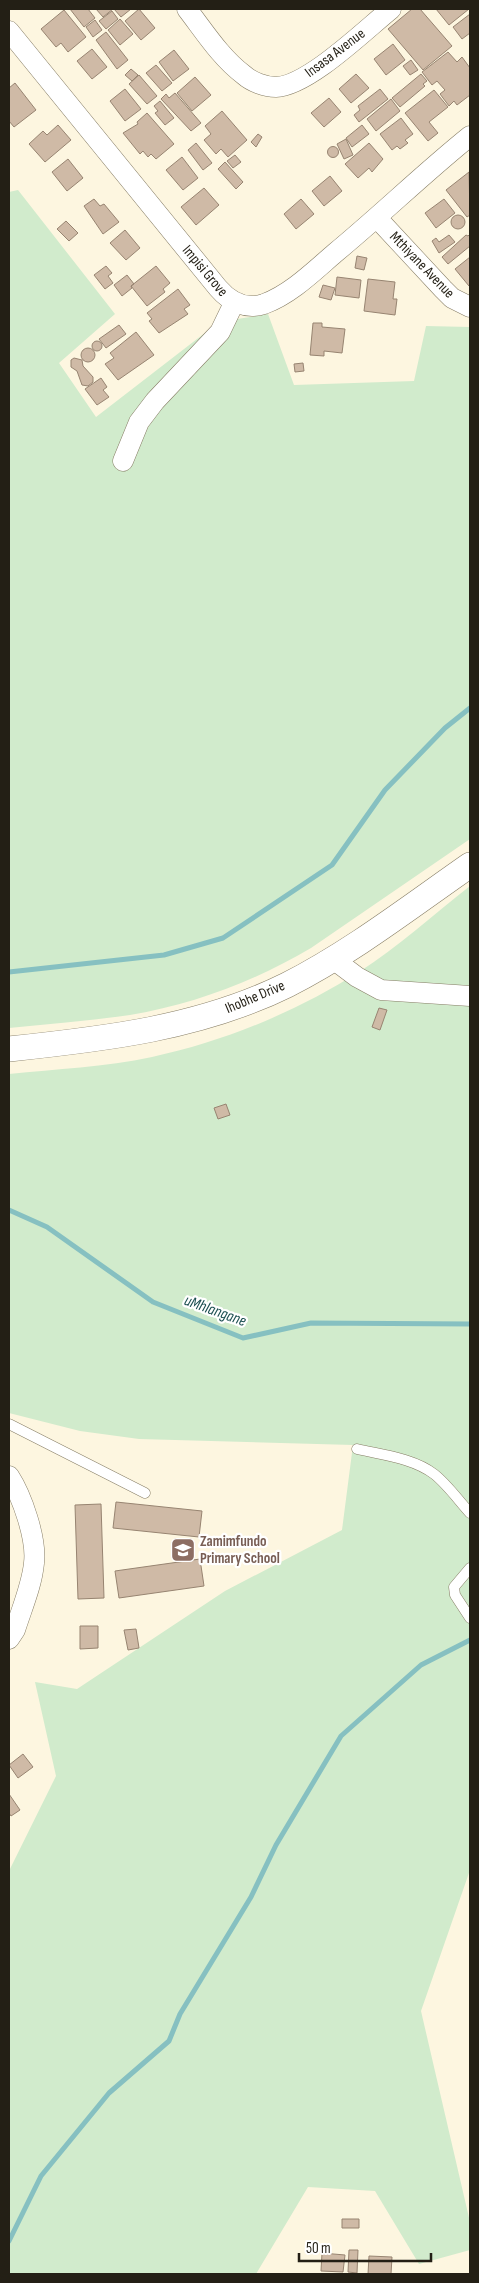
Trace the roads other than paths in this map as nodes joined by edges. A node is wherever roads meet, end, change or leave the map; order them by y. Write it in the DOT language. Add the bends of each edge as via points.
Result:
graph roads {
  1 [pos="187,9"];
  2 [pos="391,9"];
  3 [pos="9,31"];
  4 [pos="470,136"];
  5 [pos="377,218"];
  6 [pos="234,303"];
  7 [pos="470,307"];
  8 [pos="123,460"];
  9 [pos="470,865"];
  10 [pos="333,959"];
  11 [pos="470,996"];
  12 [pos="9,1049"];
  13 [pos="9,1424"];
  14 [pos="357,1449"];
  15 [pos="9,1476"];
  16 [pos="145,1494"];
  17 [pos="470,1513"];
  18 [pos="470,1568"];
  19 [pos="18,1589"];
  20 [pos="470,1617"];
  21 [pos="9,1639"];
  1 -- 2 [label="street, Insasa Avenue" via="244,76 261,85 276,87 292,83 322,66"];
  3 -- 6 [label="street, Impisi Grove" via="218,288"];
  4 -- 5 [label="street, Impisi Grove"];
  5 -- 6 [label="street, Impisi Grove" via="311,274 275,299 252,306"];
  5 -- 7 [label="street, Mthiyane Avenue" via="447,293"];
  6 -- 8 [label="street" via="220,332 139,422"];
  9 -- 10 [label="street, Ihobhe Drive"];
  10 -- 11 [label="street" via="381,990"];
  10 -- 12 [label="street, Ihobhe Drive" via="287,985 190,1022 139,1033"];
  13 -- 16 [label="lane"];
  14 -- 17 [label="lane" via="425,1468"];
  15 -- 19 [label="street" via="32,1534 34,1562"];
  18 -- 20 [label="lane" via="454,1587 455,1595"];
  19 -- 21 [label="street" via="15,1630"];
}
